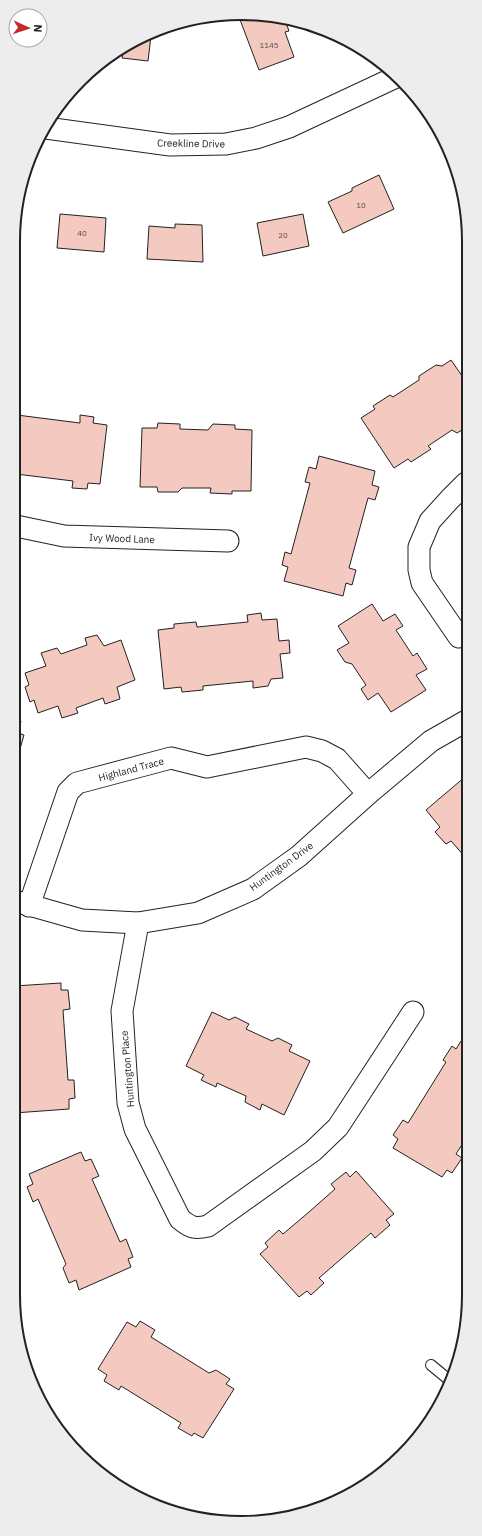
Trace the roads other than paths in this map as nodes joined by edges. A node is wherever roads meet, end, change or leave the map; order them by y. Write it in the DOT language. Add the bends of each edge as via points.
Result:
graph roads {
  1 [pos="391,79"];
  2 [pos="51,129"];
  3 [pos="462,488"];
  4 [pos="20,527"];
  5 [pos="228,541"];
  6 [pos="462,637"];
  7 [pos="462,723"];
  8 [pos="368,794"];
  9 [pos="22,904"];
  10 [pos="138,923"];
  11 [pos="413,1012"];
  12 [pos="431,1365"];
  13 [pos="446,1377"];
  1 -- 2 [label="street, Creekline Drive" via="289,127 256,138 226,144 170,145"];
  3 -- 6 [label="street" via="430,521 419,547 419,570 422,583"];
  4 -- 5 [label="street, Ivy Wood Lane" via="64,536"];
  7 -- 8 [label="street, Huntington Drive" via="431,741"];
  8 -- 9 [label="street, Highland Trace" via="338,760 322,751 306,747 207,767 171,758 77,783 68,792"];
  8 -- 10 [label="street, Huntington Drive" via="299,856 253,889 198,913"];
  9 -- 10 [label="street, Huntington Drive" via="82,920"];
  10 -- 11 [label="street, Huntington Place" via="122,1011 128,1103 134,1129 180,1219 188,1226 208,1226 313,1151 338,1127"];
  12 -- 13 [label="lane"];
}
